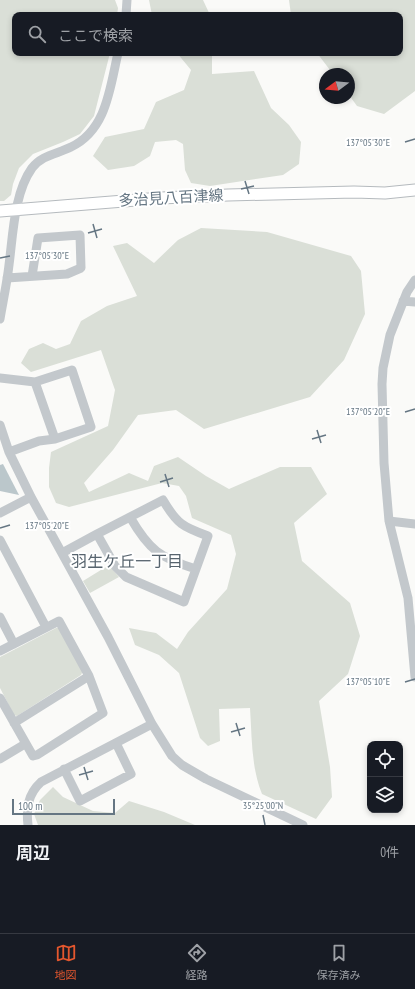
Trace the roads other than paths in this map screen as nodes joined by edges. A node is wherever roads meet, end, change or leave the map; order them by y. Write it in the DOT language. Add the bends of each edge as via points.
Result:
graph roads {
  1 [pos="127,0"];
  2 [pos="126,12"];
  3 [pos="117,56"];
  4 [pos="415,190"];
  5 [pos="16,209"];
  6 [pos="0,211"];
  7 [pos="32,276"];
  8 [pos="7,278"];
  9 [pos="415,280"];
  10 [pos="404,301"];
  11 [pos="415,302"];
  12 [pos="0,319"];
  13 [pos="0,378"];
  14 [pos="35,382"];
  15 [pos="0,425"];
  16 [pos="55,439"];
  17 [pos="10,452"];
  18 [pos="32,497"];
  19 [pos="0,512"];
  20 [pos="130,517"];
  21 [pos="389,521"];
  22 [pos="415,524"];
  23 [pos="97,534"];
  24 [pos="0,540"];
  25 [pos="62,553"];
  26 [pos="196,569"];
  27 [pos="0,617"];
  28 [pos="46,627"];
  29 [pos="14,644"];
  30 [pos="0,651"];
  31 [pos="89,676"];
  32 [pos="415,677"];
  33 [pos="0,698"];
  34 [pos="14,723"];
  35 [pos="152,724"];
  36 [pos="116,743"];
  37 [pos="25,744"];
  38 [pos="0,760"];
  39 [pos="64,770"];
  40 [pos="28,825"];
  41 [pos="303,825"];
  1 -- 2 [label="street"];
  3 -- 5 [label="street" via="105,109 97,125 78,143 42,158 24,184"];
  4 -- 5 [label="main road, 多治見八百津線" via="385,193 220,195"];
  5 -- 6 [label="main road, 多治見八百津線"];
  5 -- 8 [label="street"];
  7 -- 7 [label="street" via="67,274 81,268 80,235 38,238"];
  7 -- 8 [label="street"];
  8 -- 12 [label="street"];
  9 -- 10 [label="street"];
  10 -- 11 [label="street"];
  10 -- 21 [label="street" via="390,335 383,368 382,414"];
  13 -- 14 [label="street"];
  14 -- 16 [label="street"];
  14 -- 16 [label="street" via="72,370 91,427"];
  15 -- 17 [label="street"];
  16 -- 17 [label="street" via="39,441"];
  17 -- 18 [label="street"];
  18 -- 19 [label="street"];
  18 -- 25 [label="street"];
  20 -- 23 [label="street"];
  20 -- 26 [label="street" via="154,550 174,562"];
  20 -- 26 [label="street" via="163,500 180,524 208,536"];
  21 -- 22 [label="street"];
  21 -- 32 [label="street" via="408,598"];
  23 -- 25 [label="street"];
  23 -- 26 [label="street" via="115,566 126,577 184,602"];
  24 -- 28 [label="street"];
  25 -- 35 [label="street"];
  27 -- 29 [label="street"];
  28 -- 29 [label="street"];
  28 -- 31 [label="street" via="59,620"];
  29 -- 30 [label="street"];
  31 -- 34 [label="street"];
  31 -- 37 [label="street" via="103,713 37,755 33,756"];
  33 -- 34 [label="street"];
  34 -- 37 [label="street"];
  35 -- 36 [label="street"];
  35 -- 41 [label="street" via="172,756 182,765"];
  36 -- 39 [label="street"];
  36 -- 39 [label="street" via="131,774 80,801"];
  37 -- 38 [label="street"];
  39 -- 40 [label="street" via="42,782 32,791 27,806"];
}
